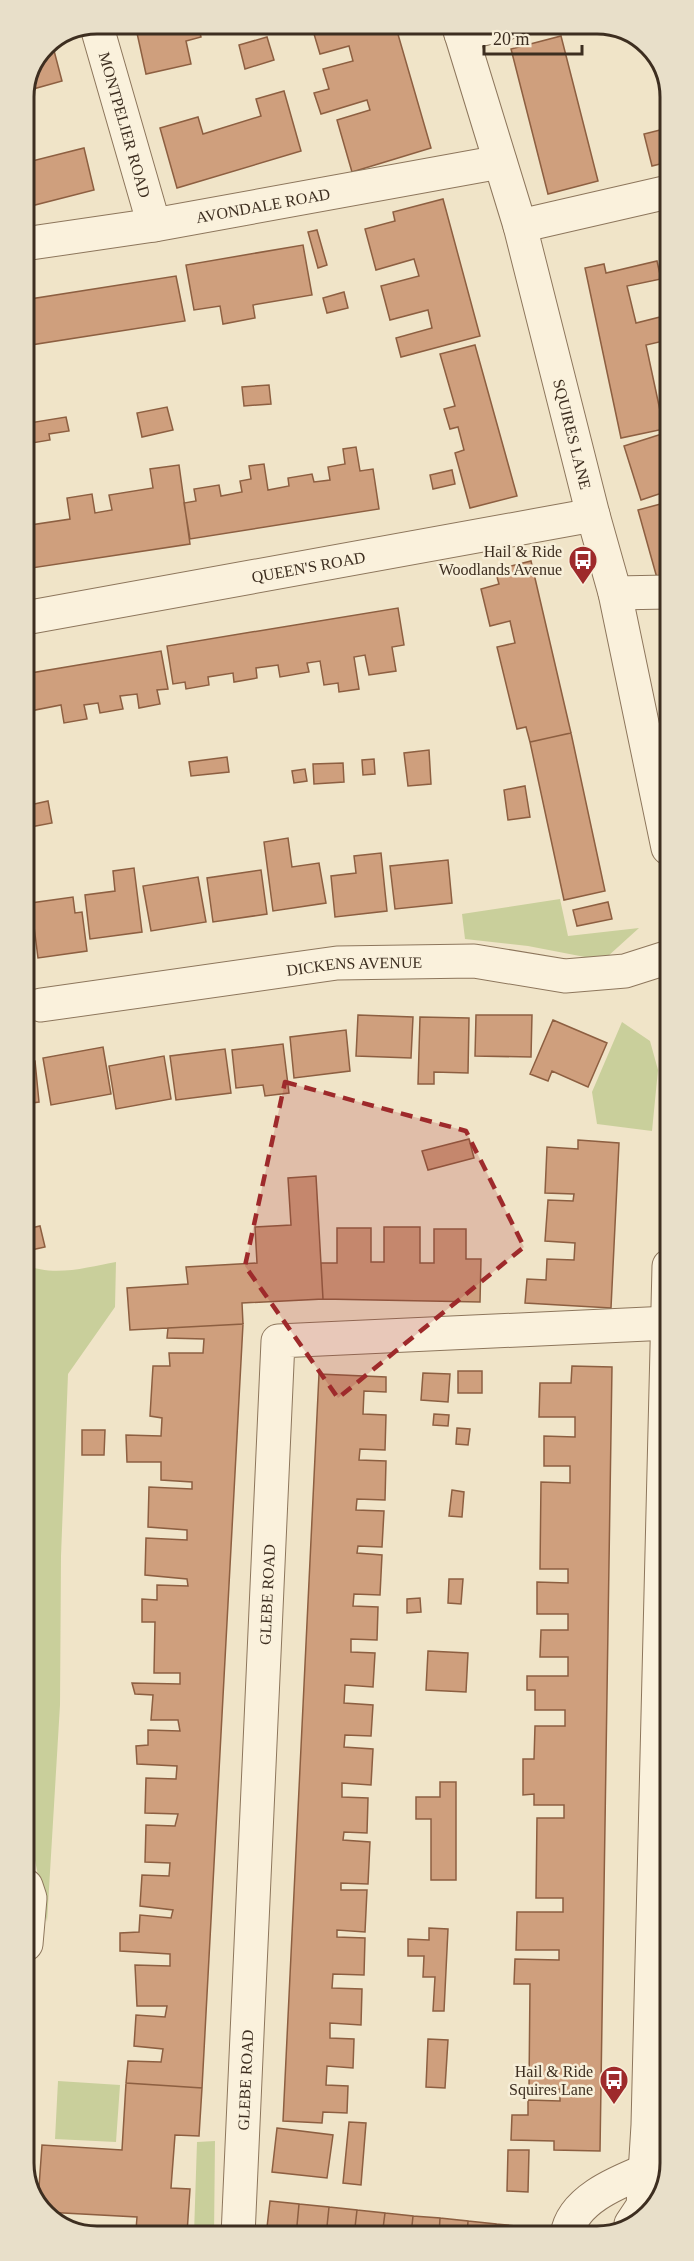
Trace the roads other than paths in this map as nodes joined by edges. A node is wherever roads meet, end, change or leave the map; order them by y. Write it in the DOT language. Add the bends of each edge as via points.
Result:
graph roads {
  1 [pos="99,34"];
  2 [pos="462,35"];
  3 [pos="500,162"];
  4 [pos="660,194"];
  5 [pos="154,225"];
  6 [pos="520,226"];
  7 [pos="34,243"];
  8 [pos="593,515"];
  9 [pos="660,592"];
  10 [pos="615,593"];
  11 [pos="34,616"];
  12 [pos="660,806"];
  13 [pos="660,960"];
  14 [pos="41,1005"];
  15 [pos="660,1323"];
  16 [pos="660,1618"];
  17 [pos="645,2171"];
  18 [pos="642,2207"];
  19 [pos="238,2226"];
  20 [pos="572,2226"];
  1 -- 5 [label="street, MONTPELIER ROAD"];
  2 -- 3 [label="street, SQUIRES LANE"];
  3 -- 5 [label="street, AVONDALE ROAD"];
  3 -- 6 [label="street, SQUIRES LANE"];
  4 -- 6 [label="street"];
  5 -- 7 [label="street, AVONDALE ROAD"];
  6 -- 8 [label="street, SQUIRES LANE"];
  8 -- 10 [label="street, SQUIRES LANE"];
  8 -- 11 [label="street, QUEEN'S ROAD"];
  9 -- 10 [label="street"];
  10 -- 12 [label="street, SQUIRES LANE"];
  13 -- 14 [label="street, DICKENS AVENUE" via="625,971 565,976 474,961 337,963"];
  15 -- 19 [label="street, GLEBE ROAD" via="278,1341"];
  16 -- 17 [label="street"];
  17 -- 18 [label="street"];
  17 -- 20 [label="street" via="609,2186 584,2205"];
}
